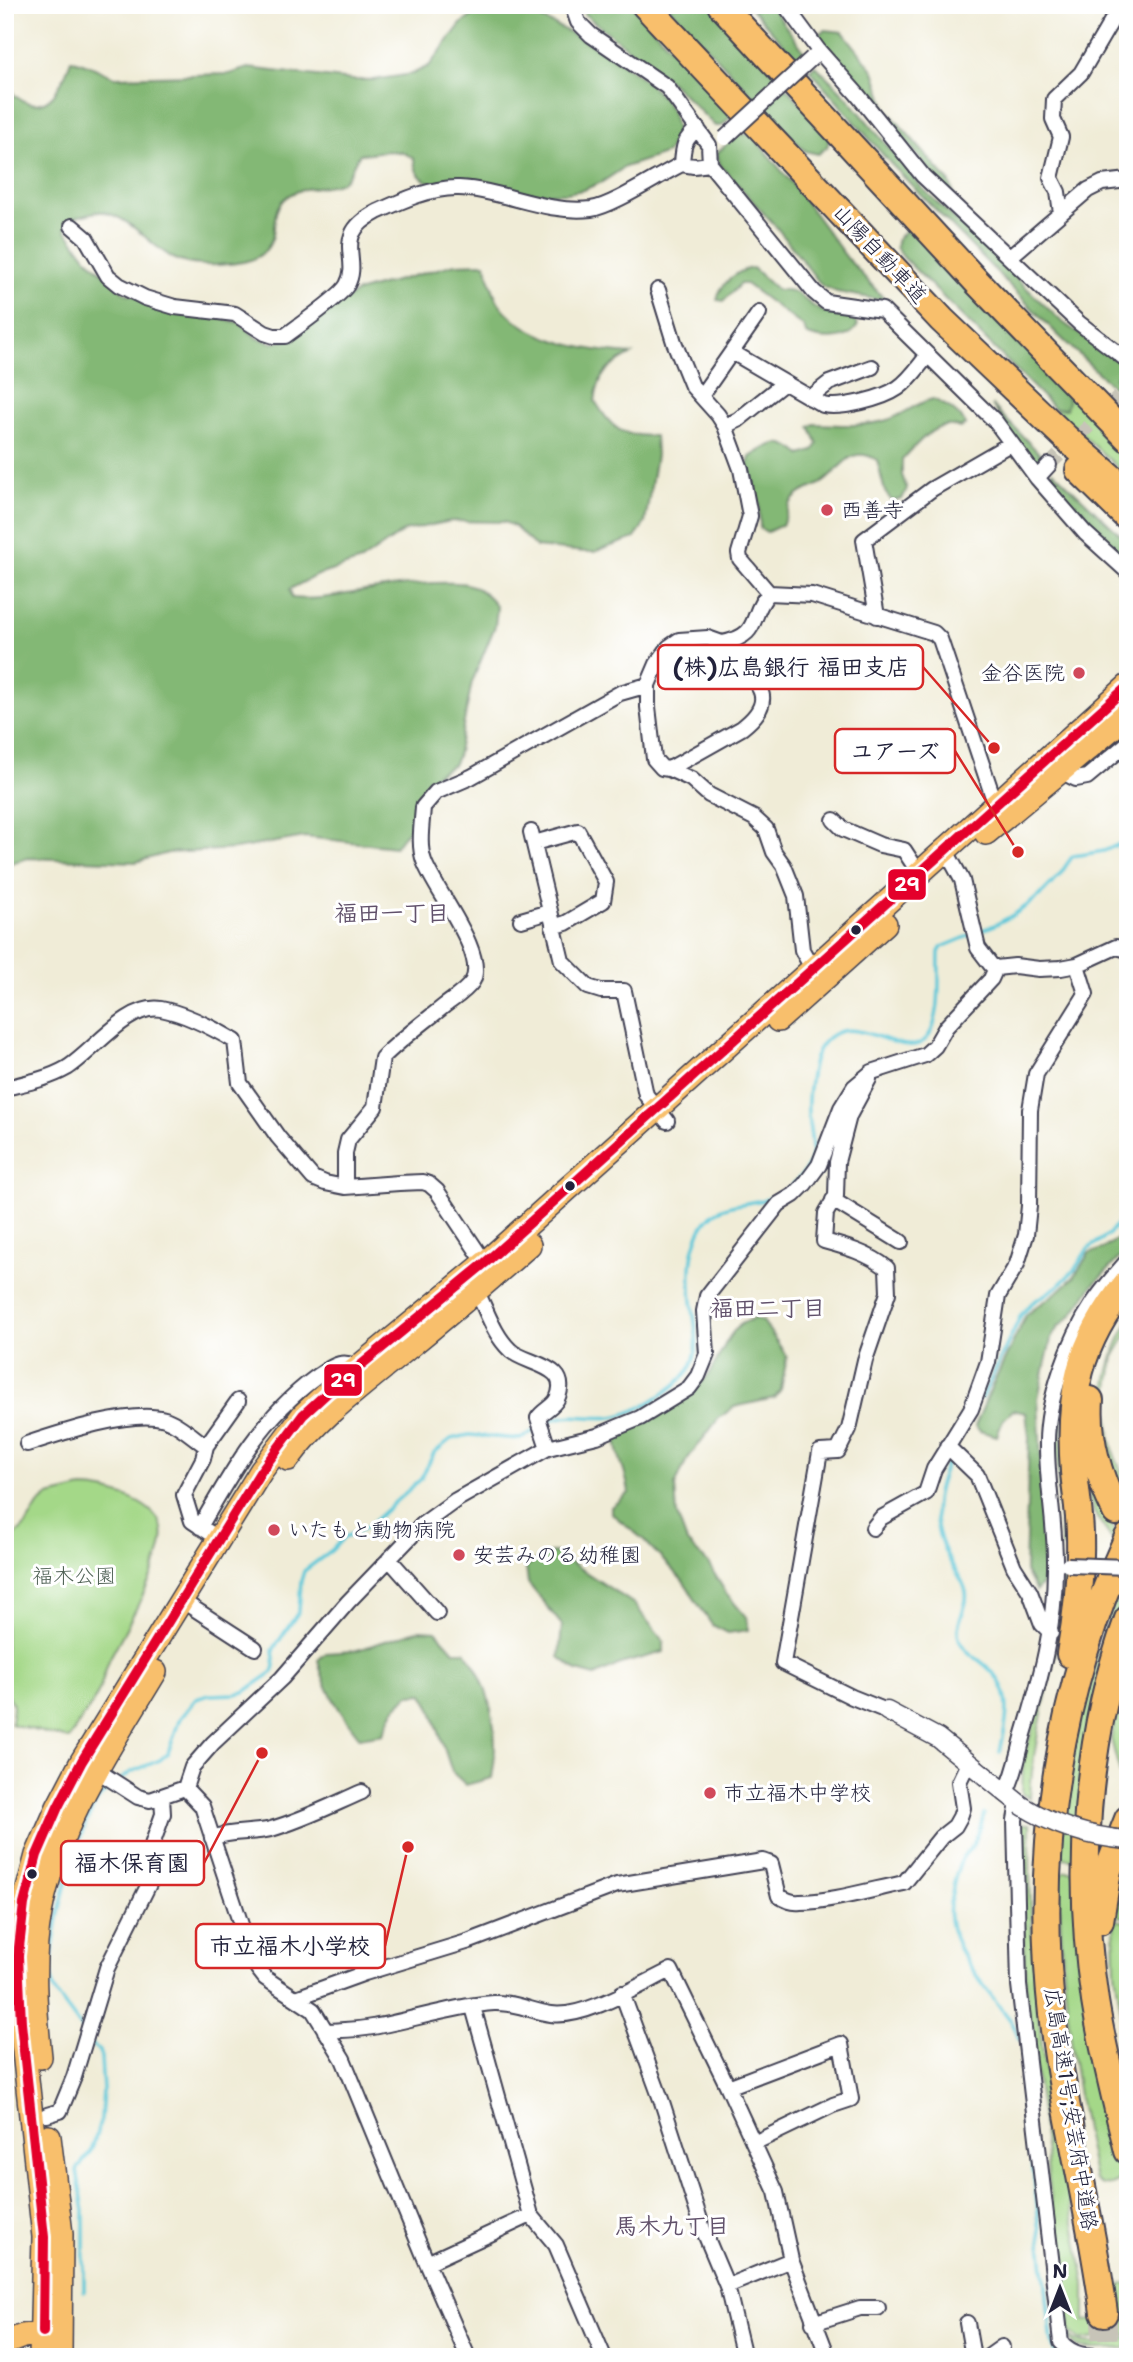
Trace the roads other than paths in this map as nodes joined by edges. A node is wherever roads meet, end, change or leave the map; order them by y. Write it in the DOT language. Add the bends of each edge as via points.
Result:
graph roads {
  1 [pos="572,5"];
  2 [pos="645,5"];
  3 [pos="721,5"];
  4 [pos="785,5"];
  5 [pos="1125,5"];
  6 [pos="816,55"];
  7 [pos="698,129"];
  8 [pos="709,145"];
  9 [pos="682,164"];
  10 [pos="710,164"];
  11 [pos="1128,180"];
  12 [pos="1061,213"];
  13 [pos="72,226"];
  14 [pos="1010,257"];
  15 [pos="884,260"];
  16 [pos="658,290"];
  17 [pos="759,313"];
  18 [pos="1027,334"];
  19 [pos="732,352"];
  20 [pos="928,355"];
  21 [pos="1128,360"];
  22 [pos="872,367"];
  23 [pos="784,383"];
  24 [pos="701,396"];
  25 [pos="810,398"];
  26 [pos="1128,424"];
  27 [pos="725,426"];
  28 [pos="1128,438"];
  29 [pos="1010,444"];
  30 [pos="1049,465"];
  31 [pos="1037,478"];
  32 [pos="1128,492"];
  33 [pos="1128,518"];
  34 [pos="1128,572"];
  35 [pos="769,593"];
  36 [pos="877,615"];
  37 [pos="722,643"];
  38 [pos="648,685"];
  39 [pos="1128,686"];
  40 [pos="1128,715"];
  41 [pos="1128,743"];
  42 [pos="669,769"];
  43 [pos="1062,772"];
  44 [pos="998,812"];
  45 [pos="834,820"];
  46 [pos="949,856"];
  47 [pos="919,873"];
  48 [pos="551,919"];
  49 [pos="521,920"];
  50 [pos="1128,950"];
  51 [pos="1077,965"];
  52 [pos="996,968"];
  53 [pos="816,975"];
  54 [pos="872,1072"];
  55 [pos="5,1088"];
  56 [pos="662,1115"];
  57 [pos="345,1187"];
  58 [pos="834,1200"];
  59 [pos="901,1242"];
  60 [pos="1128,1260"];
  61 [pos="490,1269"];
  62 [pos="1128,1282"];
  63 [pos="477,1292"];
  64 [pos="1128,1302"];
  65 [pos="363,1374"];
  66 [pos="238,1401"];
  67 [pos="27,1444"];
  68 [pos="206,1446"];
  69 [pos="947,1446"];
  70 [pos="548,1448"];
  71 [pos="1116,1512"];
  72 [pos="873,1528"];
  73 [pos="210,1533"];
  74 [pos="1128,1537"];
  75 [pos="389,1559"];
  76 [pos="1062,1565"];
  77 [pos="1128,1567"];
  78 [pos="187,1605"];
  79 [pos="436,1613"];
  80 [pos="1128,1619"];
  81 [pos="1051,1633"];
  82 [pos="255,1648"];
  83 [pos="887,1711"];
  84 [pos="968,1763"];
  85 [pos="89,1765"];
  86 [pos="185,1788"];
  87 [pos="362,1792"];
  88 [pos="162,1797"];
  89 [pos="1014,1801"];
  90 [pos="1128,1819"];
  91 [pos="212,1838"];
  92 [pos="1128,1840"];
  93 [pos="1047,1867"];
  94 [pos="19,1954"];
  95 [pos="622,1993"];
  96 [pos="296,1998"];
  97 [pos="473,2007"];
  98 [pos="325,2031"];
  99 [pos="728,2087"];
  100 [pos="47,2115"];
  101 [pos="754,2143"];
  102 [pos="1128,2150"];
  103 [pos="531,2215"];
  104 [pos="791,2260"];
  105 [pos="427,2263"];
  106 [pos="727,2286"];
  107 [pos="878,2308"];
  108 [pos="1104,2313"];
  109 [pos="813,2323"];
  110 [pos="967,2323"];
  111 [pos="52,2332"];
  112 [pos="5,2343"];
  113 [pos="1002,2347"];
  114 [pos="41,2357"];
  115 [pos="60,2357"];
  116 [pos="468,2357"];
  117 [pos="604,2357"];
  118 [pos="744,2357"];
  119 [pos="828,2357"];
  120 [pos="973,2357"];
  121 [pos="988,2357"];
  122 [pos="1114,2357"];
  1 -- 7 [label="street" via="578,22 591,35 667,88"];
  2 -- 15 [label="highway, 山陽自動車道"];
  3 -- 18 [label="highway"];
  4 -- 6 [label="street"];
  5 -- 12 [label="street" via="1081,73 1054,99 1053,119 1061,137 1051,178"];
  6 -- 8 [label="street, bridge" via="725,138"];
  6 -- 14 [label="street" via="857,94 923,176"];
  7 -- 8 [label="street"];
  7 -- 9 [label="street" via="688,135"];
  8 -- 10 [label="street"];
  9 -- 10 [label="street"];
  9 -- 13 [label="street" via="592,209 528,203 459,188 440,189 374,214 349,242 347,286 285,336 265,333 235,314 175,307 119,285"];
  10 -- 20 [label="street" via="814,292 826,302 881,310"];
  11 -- 12 [label="street" via="1102,183"];
  12 -- 14 [label="street"];
  14 -- 21 [label="street" via="1079,323"];
  15 -- 32 [label="highway, 山陽自動車道" via="1001,378"];
  15 -- 33 [label="highway" via="939,328"];
  16 -- 24 [label="street" via="685,372"];
  17 -- 19 [label="street"];
  18 -- 26 [label="highway"];
  18 -- 28 [label="highway"];
  19 -- 23 [label="street"];
  19 -- 24 [label="street"];
  20 -- 25 [label="street" via="889,392 842,407"];
  20 -- 29 [label="street" via="995,421"];
  22 -- 25 [label="street" via="828,383"];
  23 -- 25 [label="street"];
  23 -- 27 [label="street"];
  24 -- 27 [label="street"];
  27 -- 35 [label="street" via="751,516 740,559"];
  29 -- 31 [label="street"];
  29 -- 36 [label="street" via="932,488 864,540"];
  30 -- 31 [label="street"];
  31 -- 34 [label="street" via="1084,533"];
  35 -- 36 [label="street" via="812,595"];
  35 -- 37 [label="street" via="747,634"];
  36 -- 44 [label="street" via="940,639"];
  37 -- 38 [label="street" via="708,638 679,640 668,647"];
  37 -- 42 [label="street" via="762,691 760,705 742,728"];
  38 -- 42 [label="street" via="654,759"];
  38 -- 57 [label="street" via="620,693 436,792 423,807 423,859 470,942 475,972 473,981 457,996 382,1058 375,1107 348,1140"];
  39 -- 44 [label="main road"];
  40 -- 43 [label="main road"];
  41 -- 43 [label="street" via="1087,778 1076,779"];
  42 -- 53 [label="street" via="766,829 796,895 802,950"];
  43 -- 44 [label="main road"];
  44 -- 46 [label="main road"];
  45 -- 47 [label="street" via="843,829 880,845 904,850"];
  46 -- 47 [label="main road"];
  46 -- 52 [label="street" via="962,880 974,933 986,960"];
  46 -- 53 [label="main road"];
  47 -- 53 [label="main road"];
  48 -- 48 [label="street" via="532,837 578,831 606,882 603,901 566,923"];
  48 -- 49 [label="street"];
  48 -- 56 [label="street" via="562,961 573,974 600,991 624,991 646,1095"];
  50 -- 51 [label="street" via="1116,947"];
  51 -- 52 [label="street"];
  51 -- 69 [label="street" via="1086,993 1042,1061 1032,1089 1026,1235 1017,1264 998,1296 988,1362 971,1409"];
  52 -- 54 [label="street" via="925,1055"];
  53 -- 56 [label="main road"];
  54 -- 58 [label="street" via="849,1116 837,1162"];
  54 -- 70 [label="street" via="854,1087 841,1108 819,1166 794,1195 779,1204 707,1296 707,1354 689,1388 640,1418 597,1436"];
  55 -- 57 [label="street" via="67,1067 139,1012 159,1008 210,1026 235,1041 240,1083 278,1137 313,1178"];
  56 -- 61 [label="main road"];
  57 -- 61 [label="street" via="429,1184"];
  58 -- 59 [label="street"];
  58 -- 83 [label="street" via="826,1213 824,1241 852,1249 887,1268 888,1293 865,1360 849,1429 838,1451 820,1452 783,1663"];
  60 -- 76 [label="street" via="1083,1320 1053,1398 1047,1446"];
  61 -- 63 [label="main road"];
  61 -- 65 [label="main road"];
  62 -- 93 [label="highway" via="1094,1332 1074,1395 1079,1584 1054,1752"];
  63 -- 65 [label="main road"];
  63 -- 70 [label="street" via="511,1351 552,1370 557,1378 556,1402 538,1418"];
  64 -- 71 [label="highway" via="1100,1352 1090,1408 1096,1464"];
  65 -- 73 [label="main road" via="303,1415"];
  65 -- 78 [label="main road" via="299,1444"];
  66 -- 68 [label="street"];
  67 -- 68 [label="street" via="97,1423 156,1418 174,1423"];
  68 -- 73 [label="street" via="184,1495 192,1521"];
  69 -- 72 [label="street" via="926,1493 881,1518"];
  69 -- 81 [label="street" via="976,1475 1014,1567"];
  70 -- 75 [label="street" via="438,1511"];
  73 -- 78 [label="main road"];
  74 -- 93 [label="highway, 広島高速1号;安芸府中道路" via="1073,1685 1057,1768"];
  75 -- 79 [label="street"];
  75 -- 86 [label="street" via="282,1678 206,1751 192,1767"];
  76 -- 77 [label="street, bridge"];
  76 -- 81 [label="street"];
  78 -- 82 [label="street"];
  78 -- 85 [label="main road"];
  80 -- 102 [label="highway, 広島高速1号;安芸府中道路" via="1097,1742 1086,1860 1087,1927 1096,2001"];
  81 -- 89 [label="street" via="1022,1742"];
  83 -- 84 [label="street" via="937,1738"];
  84 -- 89 [label="street"];
  84 -- 96 [label="street" via="959,1782 962,1808 956,1826 941,1837 904,1883 799,1903 779,1896 771,1864 763,1861 617,1885 470,1941"];
  85 -- 88 [label="street" via="138,1797"];
  85 -- 94 [label="main road" via="58,1807 37,1856 24,1904"];
  86 -- 88 [label="street"];
  86 -- 91 [label="street" via="202,1806"];
  87 -- 91 [label="street" via="268,1830 228,1832"];
  88 -- 100 [label="street" via="163,1814 152,1845 153,1876 107,1968 60,2111"];
  89 -- 92 [label="street, bridge" via="1072,1830"];
  89 -- 122 [label="street" via="1019,1985 1061,2342 1081,2356"];
  90 -- 102 [label="highway" via="1108,1870 1099,1930 1104,2008"];
  91 -- 96 [label="street" via="258,1969"];
  93 -- 108 [label="highway, 広島高速1号;安芸府中道路" via="1052,2015"];
  94 -- 100 [label="main road" via="38,2036"];
  94 -- 111 [label="main road" via="21,2023"];
  95 -- 97 [label="street" via="598,2006 563,2014 516,2004"];
  95 -- 99 [label="street" via="671,1970"];
  95 -- 106 [label="street" via="703,2230"];
  96 -- 98 [label="street" via="313,2010"];
  97 -- 98 [label="street" via="371,2028"];
  97 -- 103 [label="street"];
  98 -- 105 [label="street" via="343,2059"];
  99 -- 101 [label="street"];
  99 -- 101 [label="street" via="841,2044 851,2099"];
  100 -- 111 [label="main road" via="61,2234"];
  101 -- 104 [label="street" via="776,2192"];
  103 -- 105 [label="street"];
  103 -- 117 [label="street" via="556,2245"];
  104 -- 106 [label="street"];
  104 -- 109 [label="street"];
  105 -- 116 [label="street"];
  106 -- 118 [label="street"];
  107 -- 109 [label="street" via="860,2308"];
  109 -- 119 [label="street"];
  110 -- 120 [label="street"];
  111 -- 112 [label="main road"];
  111 -- 114 [label="main road"];
  111 -- 115 [label="main road"];
  113 -- 121 [label="street"];
}
